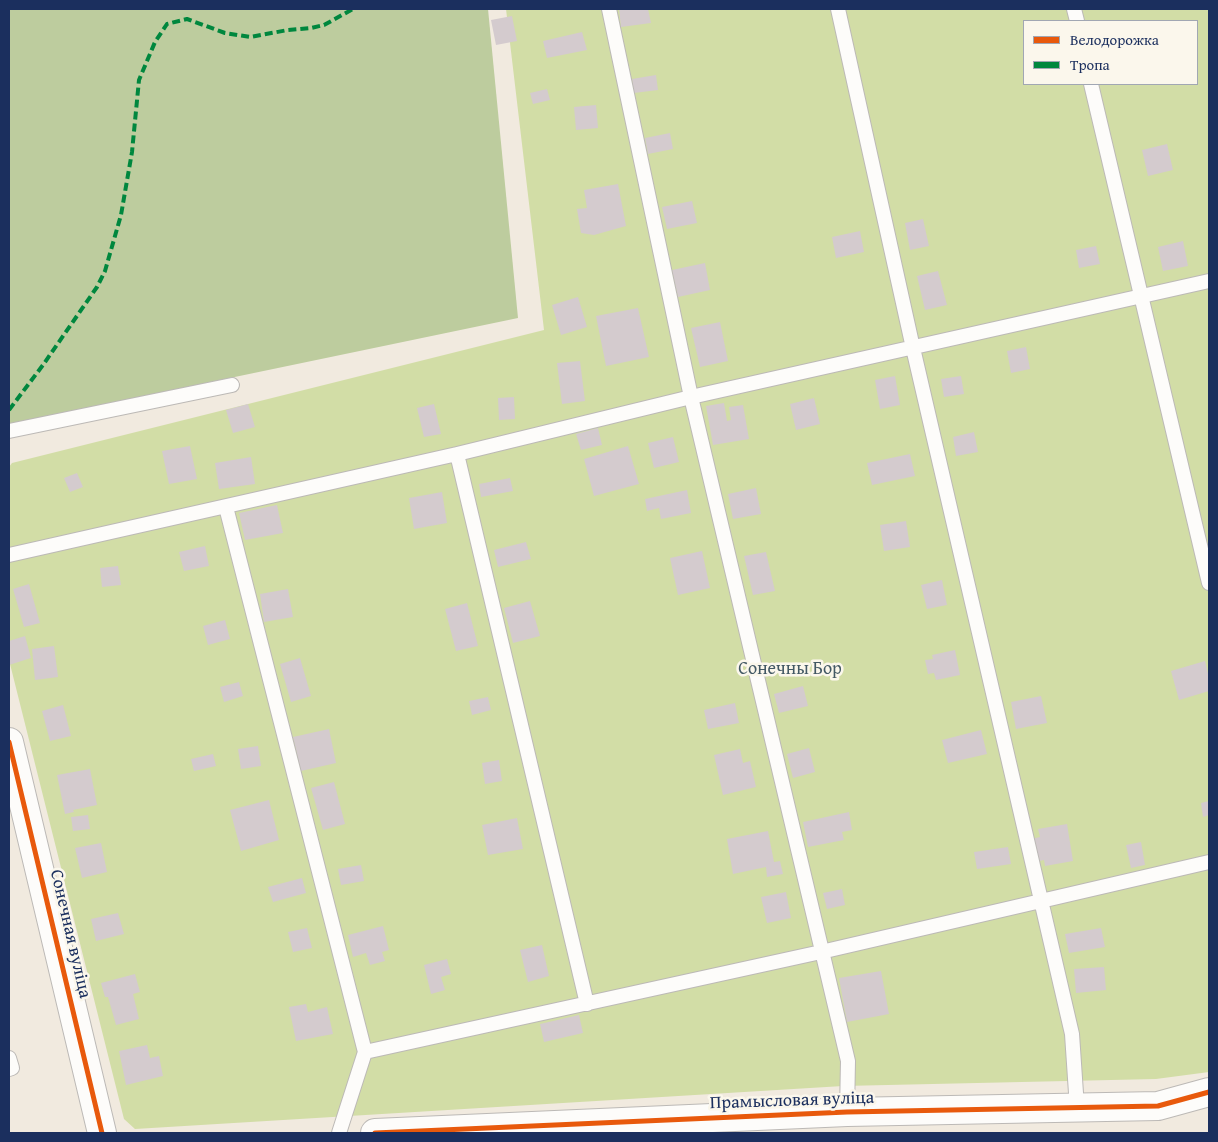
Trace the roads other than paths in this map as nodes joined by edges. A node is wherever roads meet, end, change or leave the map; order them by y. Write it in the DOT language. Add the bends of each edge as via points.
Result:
graph roads {
  1 [pos="609,9"];
  2 [pos="838,9"];
  3 [pos="1091,85"];
  4 [pos="1209,281"];
  5 [pos="1140,298"];
  6 [pos="913,348"];
  7 [pos="232,385"];
  8 [pos="691,397"];
  9 [pos="9,431"];
  10 [pos="457,454"];
  11 [pos="226,507"];
  12 [pos="9,555"];
  13 [pos="1209,583"];
  14 [pos="9,742"];
  15 [pos="1209,862"];
  16 [pos="1042,901"];
  17 [pos="821,952"];
  18 [pos="587,1004"];
  19 [pos="365,1052"];
  20 [pos="9,1058"];
  21 [pos="9,1069"];
  22 [pos="1209,1092"];
  23 [pos="1077,1108"];
  24 [pos="850,1123"];
  25 [pos="102,1133"];
  26 [pos="339,1133"];
  27 [pos="374,1133"];
  1 -- 8 [label="lane"];
  2 -- 6 [label="lane"];
  3 -- 5 [label="lane"];
  4 -- 5 [label="lane"];
  5 -- 6 [label="lane"];
  5 -- 13 [label="lane"];
  6 -- 8 [label="lane"];
  6 -- 16 [label="lane"];
  7 -- 9 [label="lane"];
  8 -- 10 [label="lane"];
  8 -- 17 [label="lane"];
  10 -- 11 [label="lane"];
  10 -- 18 [label="lane"];
  11 -- 12 [label="lane"];
  11 -- 19 [label="lane"];
  14 -- 25 [label="street, Сонечная вуліца"];
  15 -- 16 [label="lane"];
  16 -- 17 [label="lane"];
  16 -- 23 [label="lane" via="1072,1034"];
  17 -- 18 [label="lane"];
  17 -- 24 [label="lane" via="848,1061"];
  18 -- 19 [label="lane"];
  19 -- 26 [label="lane"];
  20 -- 21 [label="lane" via="12,1068"];
  22 -- 23 [label="street, Прамысловая вуліца" via="1158,1106"];
  23 -- 24 [label="street, Прамысловая вуліца"];
  24 -- 27 [label="street, Прамысловая вуліца"];
}
